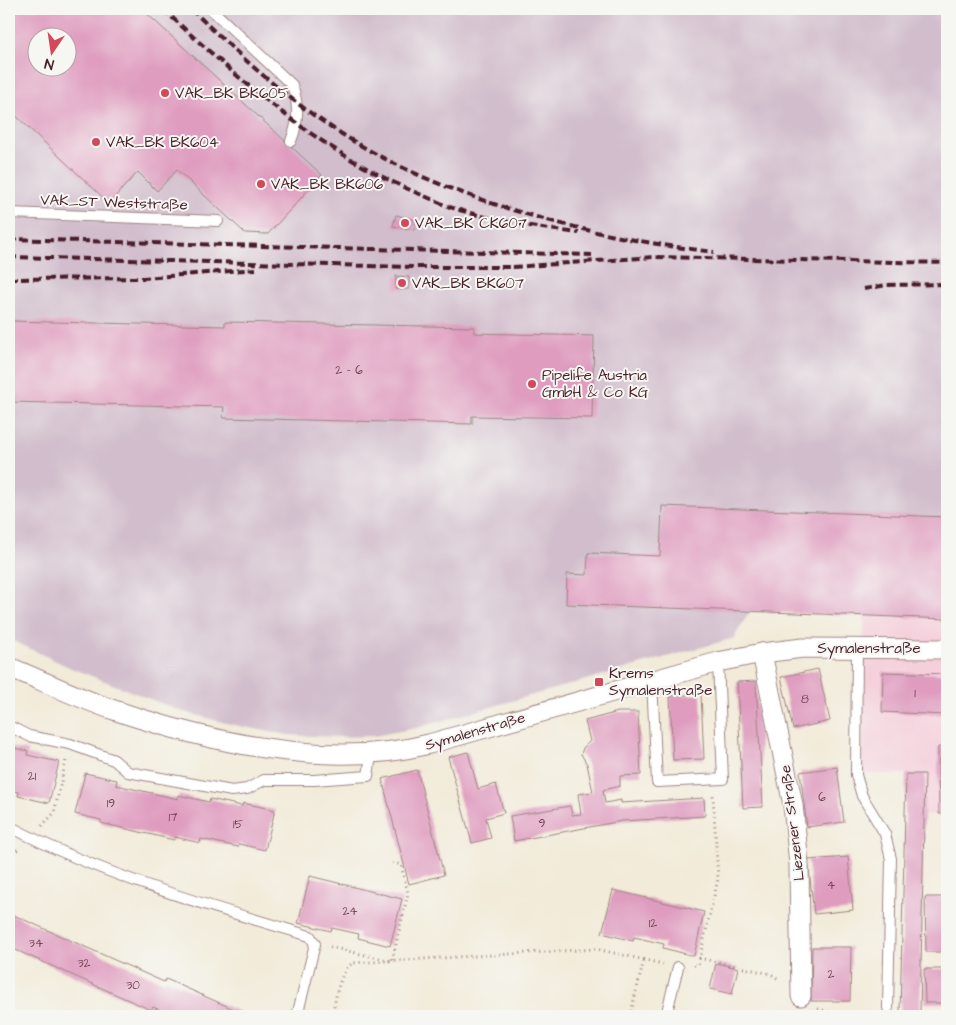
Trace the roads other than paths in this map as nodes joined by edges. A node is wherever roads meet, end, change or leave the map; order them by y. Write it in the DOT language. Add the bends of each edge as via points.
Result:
graph roads {
  1 [pos="211,9"];
  2 [pos="291,141"];
  3 [pos="9,213"];
  4 [pos="218,222"];
  5 [pos="857,648"];
  6 [pos="947,649"];
  7 [pos="762,653"];
  8 [pos="718,662"];
  9 [pos="9,667"];
  10 [pos="652,681"];
  11 [pos="9,726"];
  12 [pos="371,755"];
  13 [pos="9,826"];
  14 [pos="678,967"];
  15 [pos="801,996"];
  16 [pos="888,1008"];
  17 [pos="297,1016"];
  18 [pos="666,1016"];
  1 -- 2 [label="lane" via="292,85 298,102 297,125"];
  3 -- 4 [label="lane, VAK_ST Weststraße"];
  5 -- 6 [label="street, Symalenstraße"];
  5 -- 7 [label="street, Symalenstraße" via="803,648"];
  5 -- 16 [label="lane" via="856,775 862,796 885,834 891,858"];
  7 -- 8 [label="street, Symalenstraße"];
  7 -- 15 [label="street, Liezener Straße" via="792,805 800,864"];
  8 -- 10 [label="street, Symalenstraße"];
  8 -- 10 [label="lane" via="724,779 657,782"];
  9 -- 12 [label="street, Symalenstraße" via="109,708 175,730 285,750"];
  10 -- 12 [label="street, Symalenstraße" via="399,752"];
  11 -- 12 [label="lane" via="29,736 70,744 114,760 128,772 232,791 247,789 264,780 368,776"];
  13 -- 17 [label="lane" via="67,855 224,911 310,936 315,944"];
  14 -- 18 [label="lane"];
}
